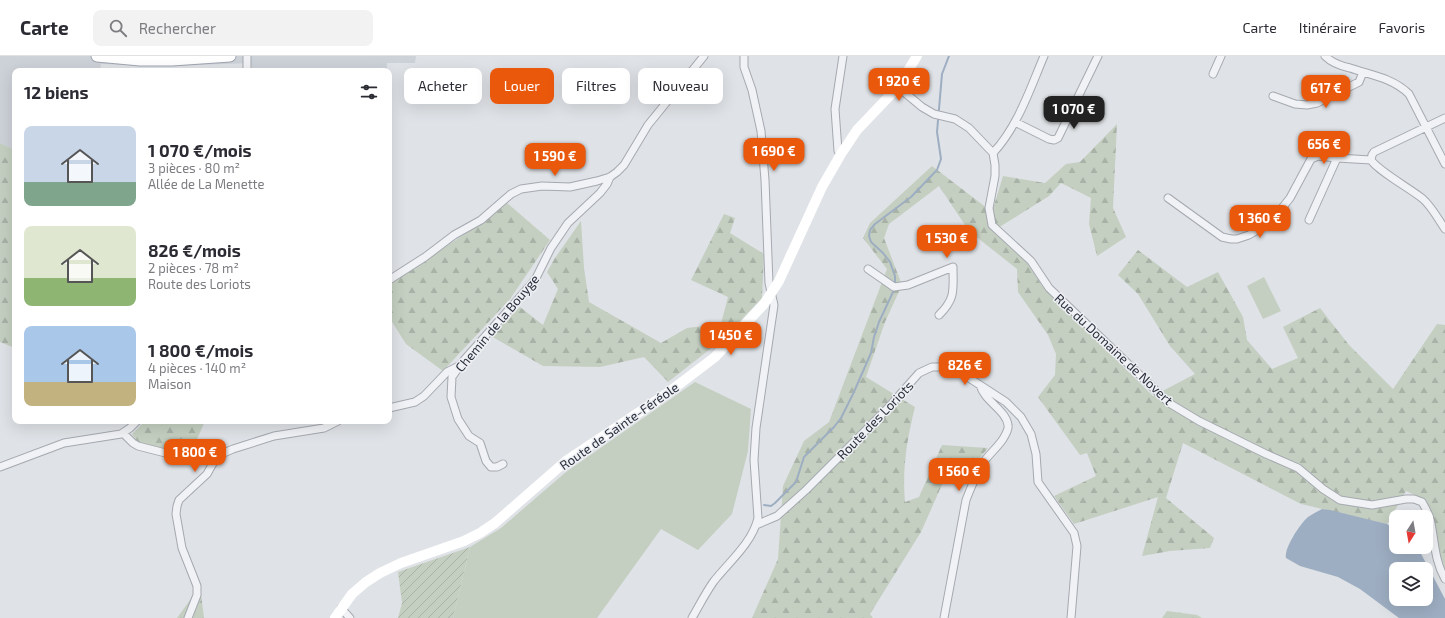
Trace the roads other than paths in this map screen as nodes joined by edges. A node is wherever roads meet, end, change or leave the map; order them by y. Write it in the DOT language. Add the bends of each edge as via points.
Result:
graph roads {
  1 [pos="97,56"];
  2 [pos="230,56"];
  3 [pos="247,56"];
  4 [pos="704,56"];
  5 [pos="744,56"];
  6 [pos="843,56"];
  7 [pos="917,56"];
  8 [pos="1044,56"];
  9 [pos="1098,56"];
  10 [pos="1221,56"];
  11 [pos="1325,56"];
  12 [pos="247,68"];
  13 [pos="1363,72"];
  14 [pos="1213,74"];
  15 [pos="898,87"];
  16 [pos="1273,96"];
  17 [pos="1445,118"];
  18 [pos="1015,122"];
  19 [pos="1426,127"];
  20 [pos="993,153"];
  21 [pos="841,154"];
  22 [pos="1337,158"];
  23 [pos="1371,160"];
  24 [pos="1445,164"];
  25 [pos="610,176"];
  26 [pos="1168,198"];
  27 [pos="1309,220"];
  28 [pos="1445,229"];
  29 [pos="868,269"];
  30 [pos="392,278"];
  31 [pos="772,293"];
  32 [pos="939,315"];
  33 [pos="459,366"];
  34 [pos="980,385"];
  35 [pos="392,407"];
  36 [pos="134,424"];
  37 [pos="332,424"];
  38 [pos="123,433"];
  39 [pos="214,461"];
  40 [pos="503,464"];
  41 [pos="0,467"];
  42 [pos="756,525"];
  43 [pos="1445,579"];
  44 [pos="342,608"];
  45 [pos="188,618"];
  46 [pos="335,618"];
  47 [pos="350,618"];
  48 [pos="692,618"];
  49 [pos="944,618"];
  50 [pos="1071,618"];
  1 -- 2 [label="main road" via="172,60"];
  3 -- 12 [label="street"];
  4 -- 25 [label="street" via="648,124 624,165"];
  5 -- 31 [label="street" via="744,67 761,131 769,283"];
  6 -- 21 [label="street" via="835,109 838,151"];
  7 -- 15 [label="main road, Route de Sainte-Féréole"];
  8 -- 18 [label="street"];
  9 -- 18 [label="street" via="1058,138 1049,139"];
  10 -- 14 [label="street"];
  11 -- 13 [label="street" via="1340,65"];
  13 -- 16 [label="street" via="1359,82 1317,103 1295,104"];
  13 -- 19 [label="street" via="1401,86 1409,94"];
  15 -- 20 [label="street" via="922,108 955,119 969,128"];
  15 -- 21 [label="main road, Route de Sainte-Féréole" via="857,130"];
  17 -- 19 [label="street"];
  18 -- 20 [label="street"];
  19 -- 23 [label="street" via="1374,152"];
  19 -- 24 [label="street"];
  20 -- 43 [label="street, Rue du Domaine de Novert" via="995,176 989,208 992,225 1031,261 1050,288 1169,403 1199,421 1298,468 1340,500 1372,505 1406,498 1422,502 1430,518 1436,559"];
  21 -- 31 [label="main road, Route de Sainte-Féréole" via="822,187"];
  22 -- 23 [label="street"];
  22 -- 26 [label="street" via="1318,156 1311,159 1290,198 1276,217 1249,235 1237,239 1222,237"];
  22 -- 27 [label="street"];
  23 -- 28 [label="street" via="1424,199"];
  25 -- 30 [label="street" via="570,187 542,186 521,189 511,194 481,220 454,235"];
  25 -- 33 [label="street, Chemin de la Bouyge" via="600,193 568,224 551,248 535,280"];
  29 -- 32 [label="street" via="894,287 908,285 953,267 952,298"];
  31 -- 42 [label="street" via="774,305 756,428"];
  31 -- 44 [label="main road, Route de Sainte-Féréole" via="715,357 665,395 566,461 495,524 464,541 380,573 352,594"];
  33 -- 35 [label="street" via="447,372 415,402"];
  33 -- 40 [label="street, Chemin de la Bouyge" via="452,377 451,397 458,419 469,436 480,443 486,461 491,467"];
  34 -- 42 [label="street, Route des Loriots" via="960,372 945,367 932,367 919,373 806,490 777,516"];
  34 -- 49 [label="street" via="982,392 1004,416 1008,425 1001,442 984,462 972,482 966,500"];
  34 -- 50 [label="street, Route des Loriots" via="1006,402 1021,417 1031,434 1036,454 1038,482 1074,533 1077,546"];
  36 -- 38 [label="street"];
  37 -- 39 [label="street" via="324,428 274,436 233,449 217,456"];
  38 -- 39 [label="street" via="138,446 189,459"];
  38 -- 41 [label="street" via="64,443"];
  39 -- 45 [label="street" via="207,474 179,500 177,506 182,548 198,591"];
  42 -- 48 [label="street" via="749,539 713,582"];
  44 -- 46 [label="main road, Route de Sainte-Féréole"];
  44 -- 47 [label="street"];
}
